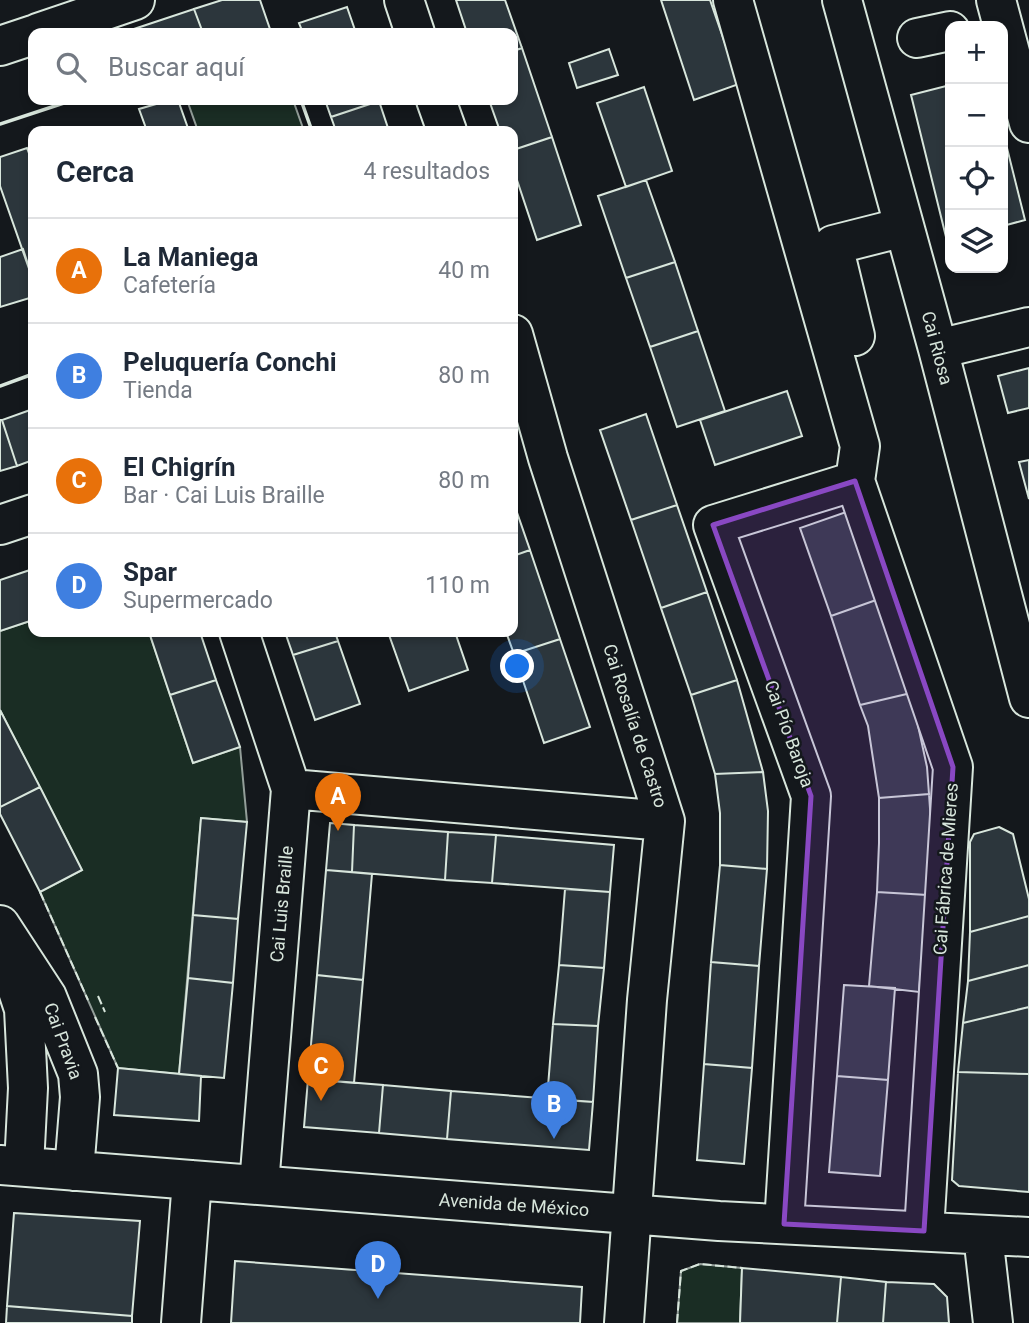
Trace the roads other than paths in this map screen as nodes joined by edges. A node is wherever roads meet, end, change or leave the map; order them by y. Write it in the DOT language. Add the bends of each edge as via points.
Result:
graph roads {
  1 [pos="135,0"];
  2 [pos="404,0"];
  3 [pos="733,0"];
  4 [pos="842,0"];
  5 [pos="991,16"];
  6 [pos="53,28"];
  7 [pos="413,28"];
  8 [pos="28,37"];
  9 [pos="0,47"];
  10 [pos="438,105"];
  11 [pos="1029,123"];
  12 [pos="445,126"];
  13 [pos="904,227"];
  14 [pos="823,314"];
  15 [pos="1029,327"];
  16 [pos="938,349"];
  17 [pos="518,358"];
  18 [pos="855,481"];
  19 [pos="28,516"];
  20 [pos="0,526"];
  21 [pos="241,637"];
  22 [pos="1029,698"];
  23 [pos="291,789"];
  24 [pos="665,821"];
  25 [pos="0,925"];
  26 [pos="0,935"];
  27 [pos="12,1165"];
  28 [pos="74,1171"];
  29 [pos="192,1180"];
  30 [pos="259,1185"];
  31 [pos="630,1214"];
  32 [pos="784,1224"];
  33 [pos="924,1231"];
  34 [pos="983,1235"];
  35 [pos="1029,1237"];
  36 [pos="181,1323"];
  37 [pos="624,1323"];
  38 [pos="993,1323"];
  1 -- 6 [label="street"];
  2 -- 7 [label="street"];
  3 -- 14 [label="street"];
  4 -- 13 [label="street, Cai Riosa"];
  5 -- 11 [label="street"];
  8 -- 9 [label="street"];
  10 -- 12 [label="street"];
  13 -- 14 [label="street" via="833,245 863,367 852,371 838,310"];
  13 -- 16 [label="street, Cai Riosa"];
  14 -- 18 [label="street" via="860,446"];
  15 -- 16 [label="street"];
  16 -- 22 [label="street, Cai Riosa"];
  17 -- 24 [label="street, Cai Rosalía de Castro"];
  18 -- 32 [label="street, Cai Pío Baroja" via="713,525 811,796"];
  18 -- 33 [label="street, Cai Fábrica de Mieres" via="953,767"];
  19 -- 20 [label="street"];
  21 -- 23 [label="street, Cai Luis Braille"];
  23 -- 24 [label="street"];
  23 -- 30 [label="street, Cai Luis Braille"];
  24 -- 31 [label="street, Cai Rosalía de Castro"];
  25 -- 28 [label="street, Cai Pravia" via="47,998 78,1074"];
  26 -- 27 [label="street, Cai Pravia" via="24,1009 28,1088"];
  27 -- 28 [label="street, Avenida de México"];
  28 -- 29 [label="street, Avenida de México"];
  29 -- 30 [label="street, Avenida de México"];
  29 -- 36 [label="street"];
  30 -- 31 [label="street, Avenida de México"];
  31 -- 32 [label="street, Avenida de México"];
  31 -- 37 [label="street, Cai Rosalía de Castro"];
  32 -- 33 [label="street, Avenida de México"];
  33 -- 34 [label="street, Avenida de México"];
  34 -- 35 [label="street, Avenida de México"];
  34 -- 38 [label="street"];
}
